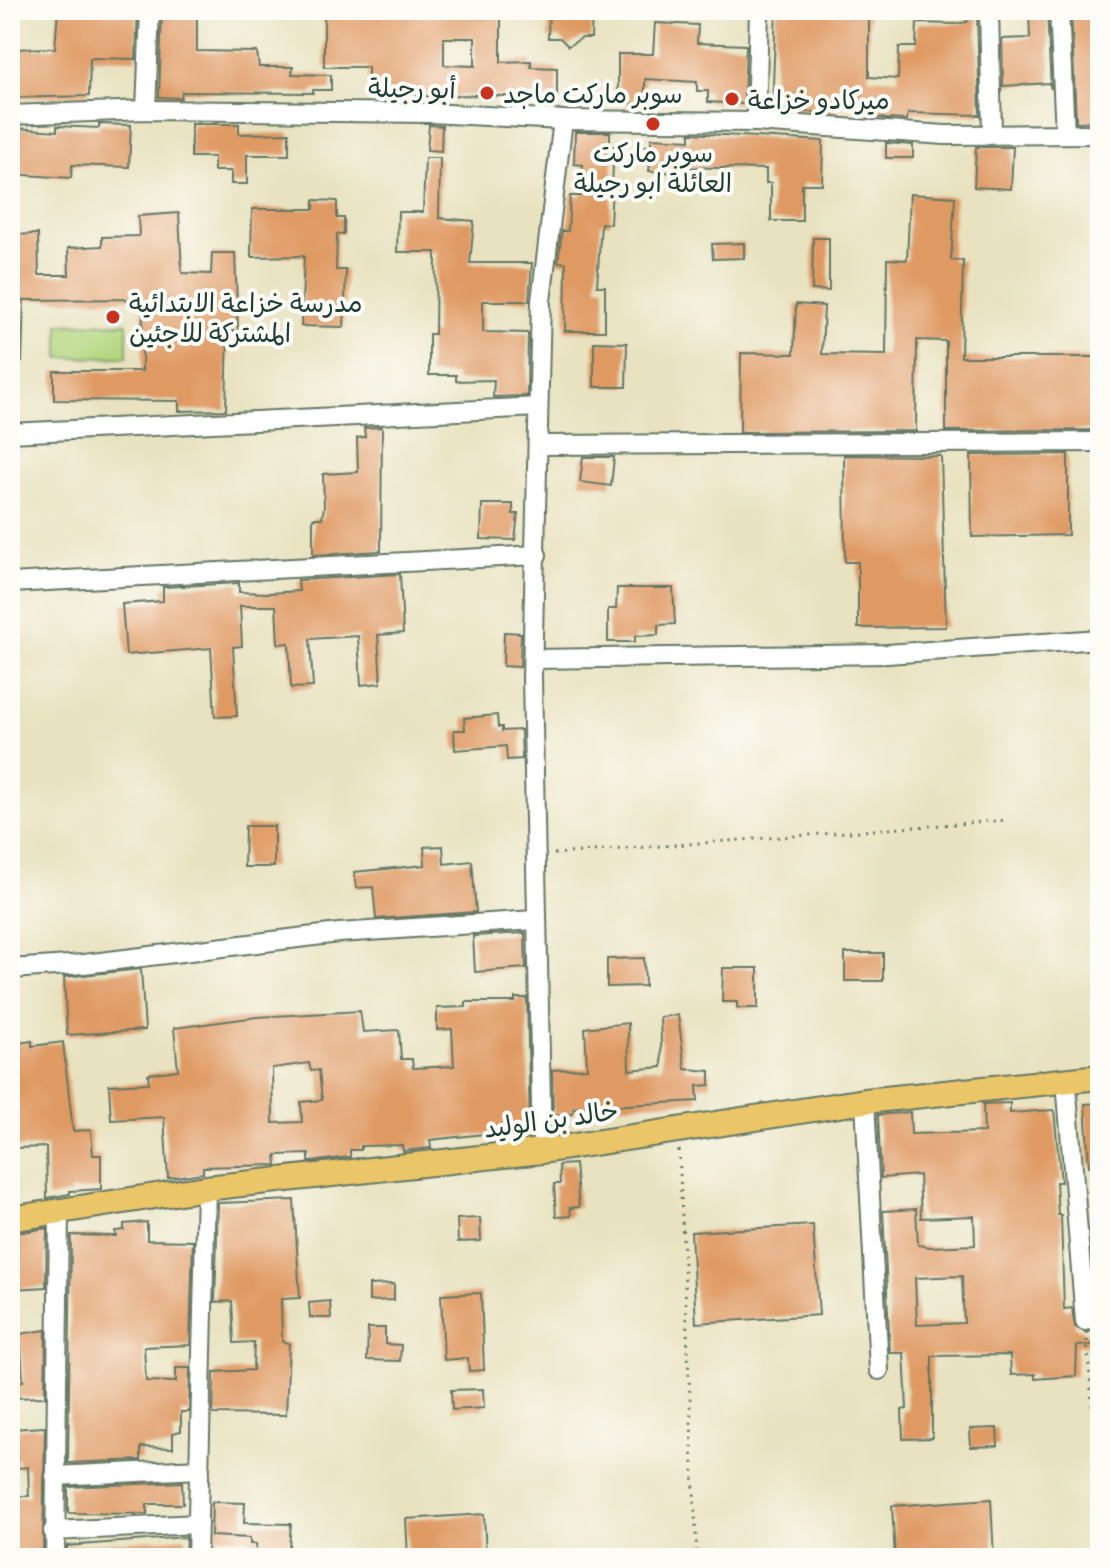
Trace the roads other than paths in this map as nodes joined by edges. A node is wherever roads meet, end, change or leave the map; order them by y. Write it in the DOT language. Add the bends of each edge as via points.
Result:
graph roads {
  1 [pos="150,10"];
  2 [pos="759,10"];
  3 [pos="989,10"];
  4 [pos="1059,10"];
  5 [pos="146,110"];
  6 [pos="10,115"];
  7 [pos="563,120"];
  8 [pos="756,122"];
  9 [pos="992,133"];
  10 [pos="1065,133"];
  11 [pos="1100,134"];
  12 [pos="538,407"];
  13 [pos="10,433"];
  14 [pos="1100,442"];
  15 [pos="538,445"];
  16 [pos="537,555"];
  17 [pos="10,583"];
  18 [pos="1100,639"];
  19 [pos="533,659"];
  20 [pos="535,920"];
  21 [pos="10,969"];
  22 [pos="1100,1077"];
  23 [pos="1066,1080"];
  24 [pos="865,1101"];
  25 [pos="542,1151"];
  26 [pos="206,1188"];
  27 [pos="59,1212"];
  28 [pos="10,1219"];
  29 [pos="1085,1321"];
  30 [pos="879,1370"];
  31 [pos="200,1469"];
  32 [pos="55,1476"];
  33 [pos="198,1524"];
  34 [pos="53,1531"];
  35 [pos="55,1558"];
  36 [pos="197,1558"];
  1 -- 5 [label="street"];
  2 -- 8 [label="street"];
  3 -- 9 [label="street"];
  4 -- 10 [label="street"];
  5 -- 6 [label="street, أبو رجيلة"];
  5 -- 7 [label="street, أبو رجيلة"];
  7 -- 8 [label="street, أبو رجيلة"];
  7 -- 12 [label="street" via="541,301"];
  8 -- 9 [label="street, أبو رجيلة" via="945,135"];
  9 -- 10 [label="street, أبو رجيلة"];
  10 -- 11 [label="street, أبو رجيلة"];
  12 -- 13 [label="street"];
  12 -- 15 [label="street"];
  14 -- 15 [label="street"];
  15 -- 16 [label="street"];
  16 -- 17 [label="street"];
  16 -- 19 [label="street"];
  18 -- 19 [label="street" via="887,654"];
  19 -- 20 [label="street"];
  20 -- 21 [label="street" via="339,933"];
  20 -- 25 [label="street"];
  22 -- 23 [label="main road, خالد بن الوليد"];
  23 -- 24 [label="main road, خالد بن الوليد"];
  23 -- 29 [label="street"];
  24 -- 25 [label="main road, خالد بن الوليد"];
  24 -- 30 [label="street"];
  25 -- 26 [label="main road, خالد بن الوليد"];
  26 -- 27 [label="main road, خالد بن الوليد"];
  26 -- 31 [label="street"];
  27 -- 28 [label="main road, خالد بن الوليد"];
  27 -- 32 [label="street"];
  31 -- 32 [label="street"];
  31 -- 33 [label="street"];
  32 -- 34 [label="street"];
  33 -- 34 [label="street"];
  33 -- 36 [label="street"];
  34 -- 35 [label="street"];
}
